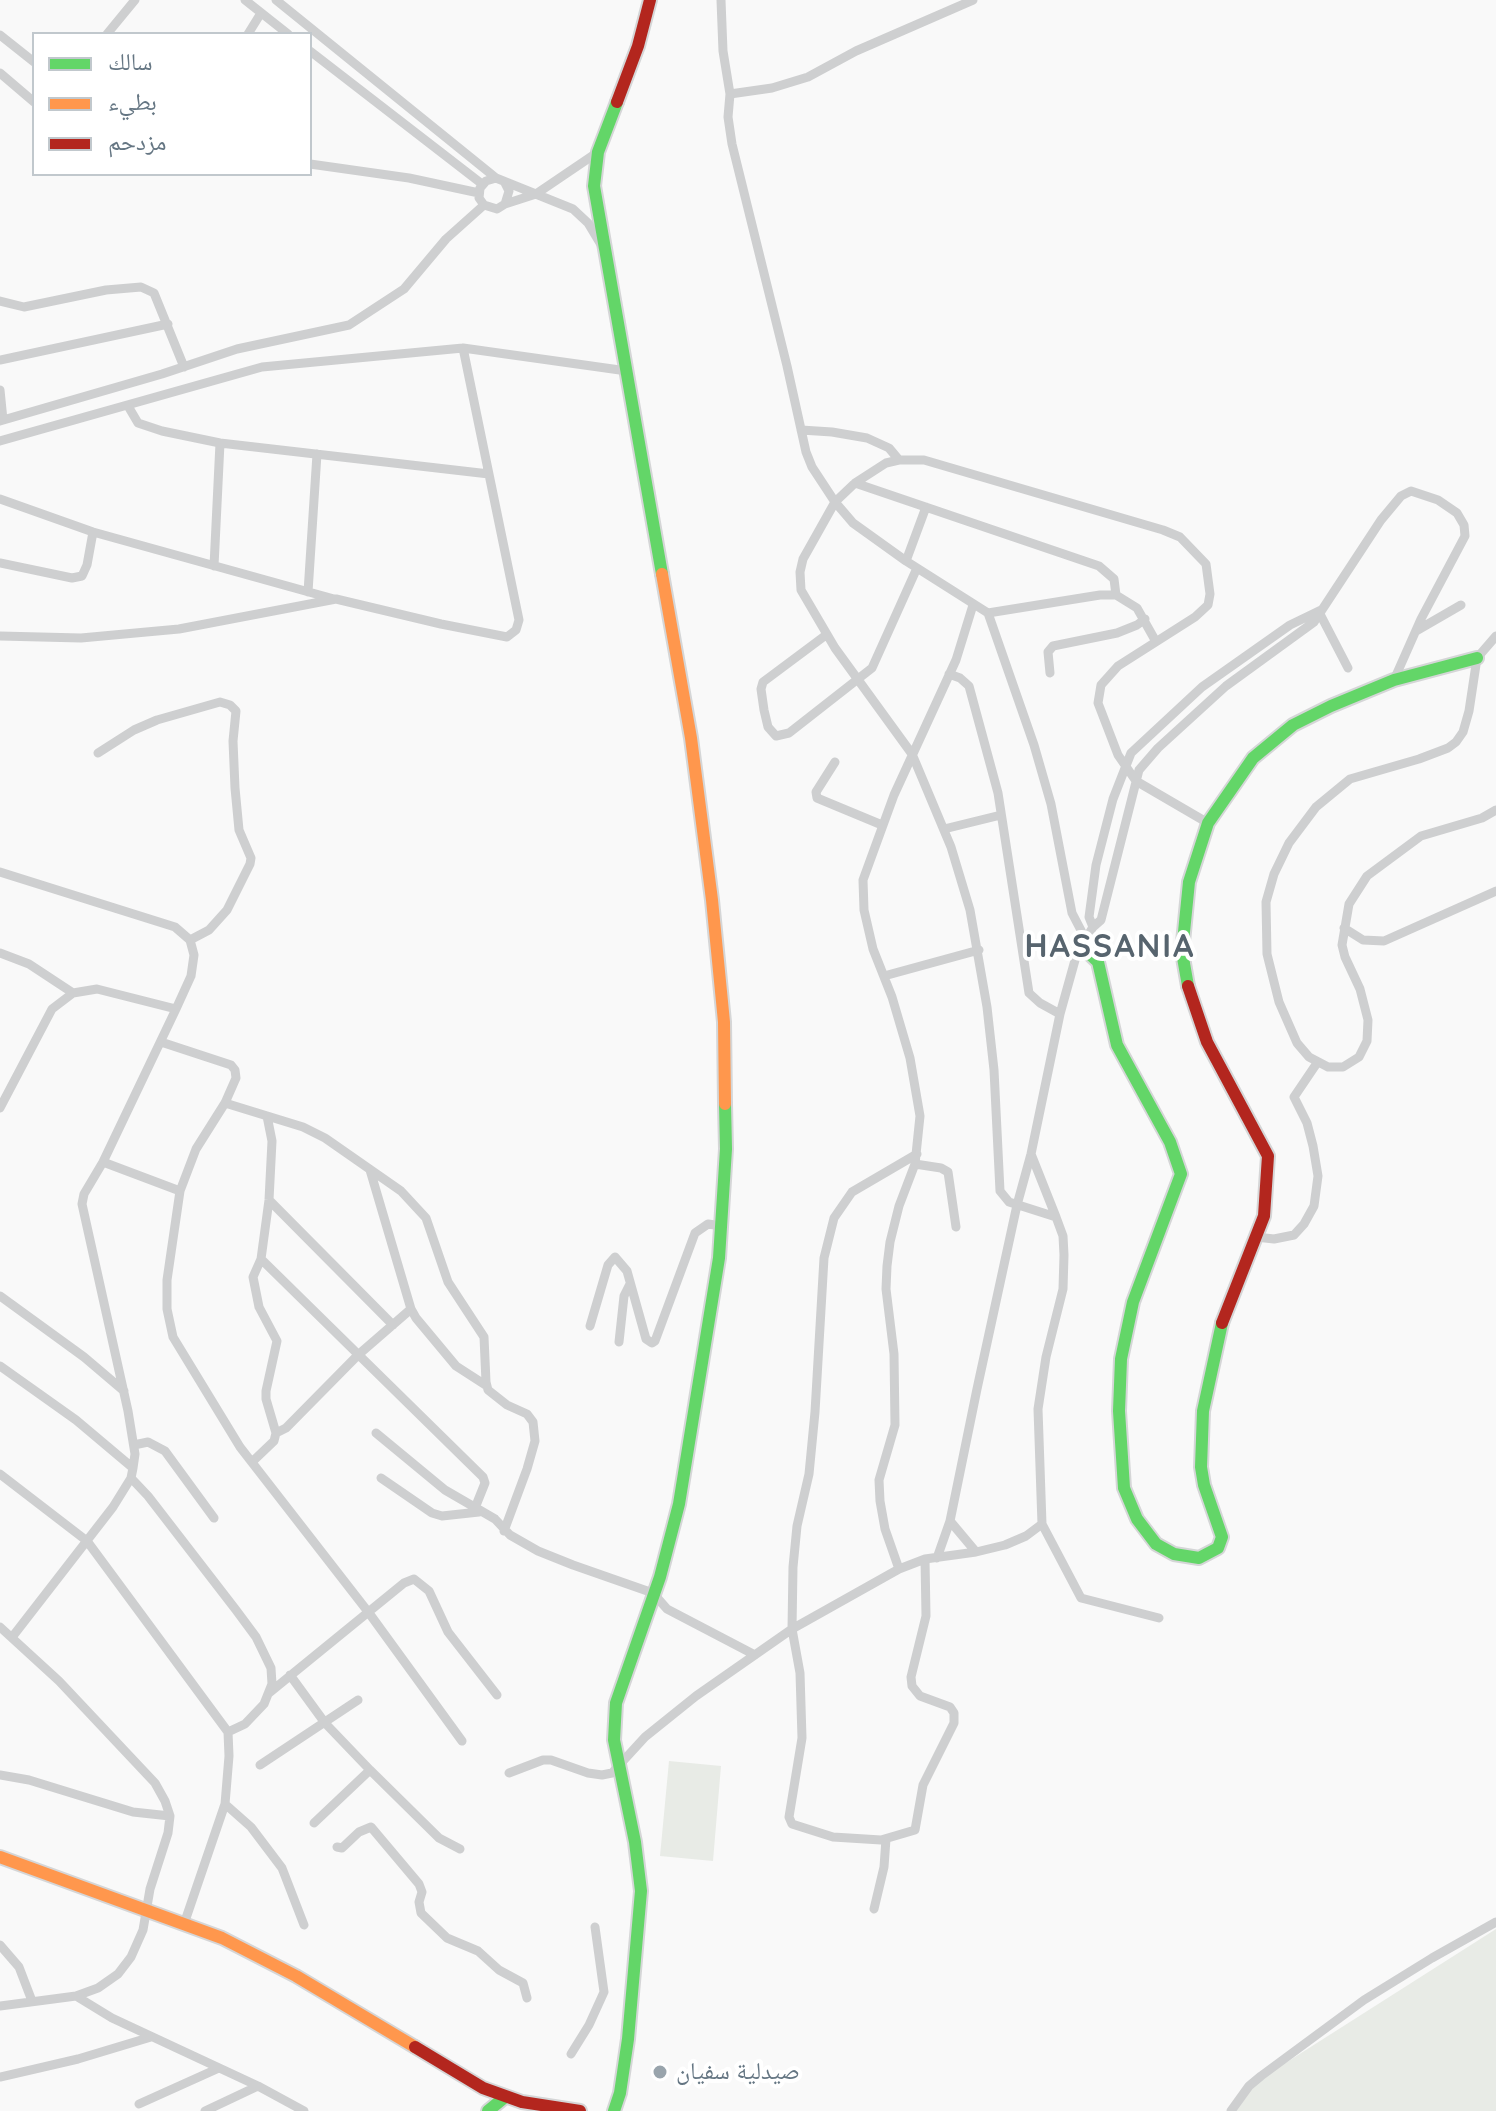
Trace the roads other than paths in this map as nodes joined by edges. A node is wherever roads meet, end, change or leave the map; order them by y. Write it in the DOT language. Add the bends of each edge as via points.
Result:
graph roads {
  1 [pos="135,0"];
  2 [pos="245,0"];
  3 [pos="276,0"];
  4 [pos="650,0"];
  5 [pos="721,0"];
  6 [pos="973,0"];
  7 [pos="261,13"];
  8 [pos="109,32"];
  9 [pos="249,32"];
  10 [pos="285,32"];
  11 [pos="0,35"];
  12 [pos="312,53"];
  13 [pos="32,60"];
  14 [pos="0,73"];
  15 [pos="730,94"];
  16 [pos="32,100"];
  17 [pos="598,152"];
  18 [pos="312,164"];
  19 [pos="500,181"];
  20 [pos="480,189"];
  21 [pos="536,194"];
  22 [pos="505,204"];
  23 [pos="484,205"];
  24 [pos="605,251"];
  25 [pos="0,301"];
  26 [pos="168,324"];
  27 [pos="463,348"];
  28 [pos="0,360"];
  29 [pos="184,367"];
  30 [pos="627,371"];
  31 [pos="0,390"];
  32 [pos="128,406"];
  33 [pos="1,421"];
  34 [pos="801,430"];
  35 [pos="0,441"];
  36 [pos="220,443"];
  37 [pos="317,454"];
  38 [pos="899,460"];
  39 [pos="489,474"];
  40 [pos="855,483"];
  41 [pos="0,499"];
  42 [pos="835,502"];
  43 [pos="926,507"];
  44 [pos="93,532"];
  45 [pos="906,561"];
  46 [pos="0,563"];
  47 [pos="214,566"];
  48 [pos="917,568"];
  49 [pos="308,592"];
  50 [pos="1116,595"];
  51 [pos="336,599"];
  52 [pos="973,605"];
  53 [pos="1461,605"];
  54 [pos="1322,612"];
  55 [pos="988,613"];
  56 [pos="1145,619"];
  57 [pos="1416,631"];
  58 [pos="826,635"];
  59 [pos="0,636"];
  60 [pos="1496,636"];
  61 [pos="1155,640"];
  62 [pos="1477,658"];
  63 [pos="1240,660"];
  64 [pos="1348,668"];
  65 [pos="1248,670"];
  66 [pos="1050,673"];
  67 [pos="949,674"];
  68 [pos="857,678"];
  69 [pos="1394,680"];
  70 [pos="1188,700"];
  71 [pos="1197,711"];
  72 [pos="98,753"];
  73 [pos="912,754"];
  74 [pos="835,762"];
  75 [pos="1124,767"];
  76 [pos="1136,781"];
  77 [pos="1496,810"];
  78 [pos="1001,815"];
  79 [pos="1208,823"];
  80 [pos="882,825"];
  81 [pos="944,829"];
  82 [pos="0,872"];
  83 [pos="1496,891"];
  84 [pos="1093,927"];
  85 [pos="1344,928"];
  86 [pos="190,940"];
  87 [pos="1083,942"];
  88 [pos="979,950"];
  89 [pos="0,953"];
  90 [pos="884,976"];
  91 [pos="73,993"];
  92 [pos="176,1009"];
  93 [pos="1060,1014"];
  94 [pos="161,1042"];
  95 [pos="1317,1063"];
  96 [pos="4,1090"];
  97 [pos="225,1103"];
  98 [pos="0,1108"];
  99 [pos="267,1116"];
  100 [pos="1031,1154"];
  101 [pos="916,1159"];
  102 [pos="103,1162"];
  103 [pos="370,1170"];
  104 [pos="180,1191"];
  105 [pos="269,1200"];
  106 [pos="1017,1205"];
  107 [pos="1056,1217"];
  108 [pos="722,1226"];
  109 [pos="956,1227"];
  110 [pos="1256,1237"];
  111 [pos="261,1259"];
  112 [pos="630,1284"];
  113 [pos="0,1296"];
  114 [pos="411,1309"];
  115 [pos="393,1325"];
  116 [pos="590,1326"];
  117 [pos="619,1342"];
  118 [pos="358,1355"];
  119 [pos="0,1366"];
  120 [pos="487,1386"];
  121 [pos="124,1391"];
  122 [pos="276,1433"];
  123 [pos="376,1433"];
  124 [pos="134,1445"];
  125 [pos="252,1462"];
  126 [pos="132,1473"];
  127 [pos="0,1474"];
  128 [pos="381,1478"];
  129 [pos="479,1510"];
  130 [pos="214,1518"];
  131 [pos="950,1521"];
  132 [pos="1042,1524"];
  133 [pos="504,1531"];
  134 [pos="87,1541"];
  135 [pos="976,1552"];
  136 [pos="937,1558"];
  137 [pos="925,1559"];
  138 [pos="899,1569"];
  139 [pos="653,1593"];
  140 [pos="369,1613"];
  141 [pos="1159,1618"];
  142 [pos="0,1627"];
  143 [pos="792,1629"];
  144 [pos="13,1636"];
  145 [pos="755,1655"];
  146 [pos="290,1675"];
  147 [pos="269,1693"];
  148 [pos="497,1695"];
  149 [pos="358,1700"];
  150 [pos="325,1723"];
  151 [pos="228,1732"];
  152 [pos="462,1741"];
  153 [pos="260,1765"];
  154 [pos="619,1766"];
  155 [pos="370,1770"];
  156 [pos="509,1773"];
  157 [pos="0,1775"];
  158 [pos="225,1804"];
  159 [pos="170,1816"];
  160 [pos="314,1823"];
  161 [pos="886,1839"];
  162 [pos="337,1847"];
  163 [pos="460,1849"];
  164 [pos="0,1857"];
  165 [pos="874,1909"];
  166 [pos="147,1911"];
  167 [pos="1496,1922"];
  168 [pos="184,1924"];
  169 [pos="304,1925"];
  170 [pos="595,1927"];
  171 [pos="0,1945"];
  172 [pos="76,1996"];
  173 [pos="527,1998"];
  174 [pos="32,2001"];
  175 [pos="0,2006"];
  176 [pos="152,2037"];
  177 [pos="571,2054"];
  178 [pos="219,2068"];
  179 [pos="0,2077"];
  180 [pos="258,2086"];
  181 [pos="505,2097"];
  182 [pos="139,2104"];
  183 [pos="553,2109"];
  184 [pos="299,2110"];
  185 [pos="205,2111"];
  186 [pos="488,2111"];
  187 [pos="580,2111"];
  188 [pos="614,2111"];
  189 [pos="1231,2111"];
  1 -- 8 [label="street"];
  2 -- 7 [label="street"];
  3 -- 19 [label="street"];
  4 -- 17 [label="street"];
  5 -- 15 [label="street"];
  6 -- 15 [label="street" via="808,77"];
  7 -- 9 [label="street"];
  7 -- 10 [label="street"];
  11 -- 13 [label="street"];
  12 -- 20 [label="street"];
  14 -- 16 [label="street"];
  15 -- 34 [label="street" via="732,144"];
  17 -- 21 [label="street"];
  17 -- 24 [label="street" via="594,186"];
  18 -- 20 [label="street"];
  19 -- 20 [label="street"];
  19 -- 21 [label="street"];
  19 -- 22 [label="street" via="509,196"];
  20 -- 23 [label="street"];
  21 -- 22 [label="street"];
  21 -- 24 [label="street" via="573,209"];
  22 -- 23 [label="street" via="497,209"];
  23 -- 29 [label="street" via="446,239 404,289 349,325 237,349"];
  24 -- 30 [label="street"];
  25 -- 26 [label="street" via="24,307 141,287 154,293"];
  26 -- 28 [label="street"];
  26 -- 29 [label="street"];
  27 -- 30 [label="street"];
  27 -- 32 [label="street" via="262,367"];
  27 -- 39 [label="street"];
  29 -- 33 [label="street"];
  30 -- 108 [label="street" via="691,738 710,887 724,1022"];
  31 -- 33 [label="street"];
  32 -- 35 [label="street"];
  32 -- 36 [label="street" via="138,423"];
  34 -- 38 [label="street" via="867,438 889,448"];
  34 -- 42 [label="street" via="812,467"];
  36 -- 37 [label="street"];
  36 -- 47 [label="street"];
  37 -- 39 [label="street"];
  37 -- 49 [label="street"];
  38 -- 40 [label="street"];
  38 -- 61 [label="street" via="958,469 1180,537 1206,564 1209,601 1195,617"];
  39 -- 51 [label="street" via="519,620 516,630 507,637"];
  40 -- 42 [label="street"];
  40 -- 43 [label="street"];
  41 -- 44 [label="street"];
  42 -- 45 [label="street" via="853,523"];
  42 -- 58 [label="street" via="800,572 801,590"];
  43 -- 45 [label="street"];
  43 -- 50 [label="street" via="1099,566 1114,579"];
  44 -- 46 [label="street" via="82,576"];
  44 -- 47 [label="street"];
  45 -- 48 [label="street"];
  47 -- 49 [label="street"];
  48 -- 52 [label="street"];
  48 -- 68 [label="street" via="878,659"];
  49 -- 51 [label="street"];
  50 -- 55 [label="street"];
  50 -- 56 [label="street"];
  51 -- 59 [label="street" via="179,629 81,638"];
  52 -- 55 [label="street"];
  52 -- 67 [label="street"];
  53 -- 57 [label="street"];
  54 -- 57 [label="street" via="1392,507 1406,492 1420,492 1457,513 1465,530"];
  54 -- 63 [label="street" via="1290,625"];
  54 -- 64 [label="street"];
  54 -- 65 [label="street"];
  55 -- 87 [label="street" via="1034,745"];
  56 -- 61 [label="street"];
  56 -- 66 [label="street" via="1117,633 1051,647"];
  57 -- 69 [label="street"];
  58 -- 68 [label="street"];
  58 -- 68 [label="street" via="763,682 771,732 786,735"];
  60 -- 62 [label="street"];
  61 -- 75 [label="street" via="1118,666 1097,697"];
  62 -- 69 [label="street"];
  62 -- 95 [label="street" via="1469,711 1456,742 1350,779 1316,807 1274,874 1265,931 1272,976 1297,1043"];
  63 -- 65 [label="street"];
  63 -- 70 [label="street"];
  65 -- 71 [label="street"];
  67 -- 73 [label="street"];
  67 -- 78 [label="street" via="966,682 972,693"];
  68 -- 73 [label="street"];
  69 -- 79 [label="street" via="1308,717 1265,747"];
  70 -- 71 [label="street"];
  70 -- 75 [label="street" via="1139,745"];
  71 -- 76 [label="street" via="1145,760"];
  72 -- 86 [label="street" via="157,720 220,702 236,711 239,830 250,864 227,910 209,930"];
  73 -- 80 [label="street"];
  73 -- 81 [label="street"];
  74 -- 80 [label="street" via="817,798"];
  75 -- 76 [label="street"];
  75 -- 84 [label="street" via="1096,865 1089,917"];
  76 -- 79 [label="street"];
  76 -- 84 [label="street" via="1101,920"];
  77 -- 85 [label="street" via="1421,836 1378,865 1356,891"];
  78 -- 81 [label="street"];
  78 -- 93 [label="street" via="1029,993"];
  79 -- 110 [label="street" via="1189,882 1182,960 1207,1042 1268,1156 1267,1202"];
  80 -- 90 [label="street" via="862,896"];
  81 -- 88 [label="street"];
  82 -- 86 [label="street" via="175,927"];
  83 -- 85 [label="street" via="1384,941 1363,940"];
  84 -- 87 [label="street"];
  85 -- 95 [label="street" via="1342,945 1360,989 1367,1041 1351,1063 1335,1068"];
  86 -- 92 [label="street" via="194,963"];
  87 -- 93 [label="street"];
  87 -- 110 [label="street" via="1098,962 1117,1045 1170,1142 1181,1174 1133,1302 1121,1359 1119,1411 1124,1488 1137,1519 1156,1544 1174,1554 1199,1558 1221,1543 1201,1467 1203,1411 1218,1332"];
  88 -- 90 [label="street"];
  88 -- 106 [label="street" via="994,1070 999,1187 1004,1198"];
  89 -- 91 [label="street" via="29,964"];
  90 -- 101 [label="street" via="919,1102"];
  91 -- 92 [label="street" via="97,989"];
  91 -- 96 [label="street" via="52,1009"];
  92 -- 94 [label="street"];
  93 -- 100 [label="street"];
  94 -- 97 [label="street" via="231,1065 236,1078"];
  94 -- 102 [label="street"];
  95 -- 110 [label="street" via="1294,1097 1313,1146 1318,1176 1314,1206 1294,1235"];
  96 -- 98 [label="street"];
  97 -- 99 [label="street"];
  97 -- 104 [label="street" via="196,1149"];
  99 -- 103 [label="street" via="325,1138"];
  99 -- 105 [label="street" via="272,1141"];
  100 -- 106 [label="street"];
  100 -- 107 [label="street"];
  101 -- 109 [label="street" via="949,1173"];
  101 -- 138 [label="street" via="896,1218 886,1289 895,1425 879,1480 885,1529"];
  101 -- 143 [label="street" via="852,1192 829,1235 809,1474 793,1567"];
  102 -- 104 [label="street"];
  102 -- 121 [label="street" via="82,1208"];
  103 -- 114 [label="street"];
  103 -- 120 [label="street" via="401,1191 426,1218 448,1282 484,1337"];
  104 -- 125 [label="street" via="167,1280 169,1322 173,1337"];
  105 -- 111 [label="street"];
  105 -- 115 [label="street"];
  106 -- 107 [label="street"];
  106 -- 131 [label="street"];
  107 -- 132 [label="street" via="1064,1268 1038,1409"];
  108 -- 112 [label="street" via="708,1224 695,1233 653,1342 646,1339"];
  108 -- 139 [label="street" via="679,1504"];
  111 -- 118 [label="street"];
  111 -- 122 [label="street" via="253,1279 259,1307 277,1341 266,1391"];
  112 -- 116 [label="street" via="625,1267 613,1258"];
  112 -- 117 [label="street"];
  113 -- 121 [label="street"];
  114 -- 115 [label="street"];
  114 -- 120 [label="street" via="456,1366"];
  115 -- 118 [label="street"];
  118 -- 122 [label="street"];
  118 -- 129 [label="street" via="483,1477"];
  119 -- 126 [label="street" via="76,1420"];
  120 -- 133 [label="street" via="493,1396 533,1422 535,1441"];
  121 -- 124 [label="street"];
  122 -- 125 [label="street"];
  123 -- 129 [label="street" via="445,1490"];
  124 -- 126 [label="street"];
  124 -- 130 [label="street" via="148,1442 165,1451"];
  125 -- 140 [label="street"];
  126 -- 134 [label="street"];
  126 -- 147 [label="street" via="256,1637 273,1676"];
  127 -- 134 [label="street"];
  128 -- 129 [label="street" via="432,1513"];
  129 -- 133 [label="street"];
  131 -- 135 [label="street"];
  131 -- 136 [label="street"];
  132 -- 135 [label="street" via="1026,1536"];
  132 -- 141 [label="street" via="1081,1598"];
  133 -- 139 [label="street" via="538,1551"];
  134 -- 144 [label="street"];
  134 -- 151 [label="street"];
  135 -- 136 [label="street"];
  136 -- 137 [label="street"];
  137 -- 138 [label="street"];
  137 -- 161 [label="street" via="926,1616 912,1686 920,1696 950,1707 954,1723 923,1785 915,1830"];
  138 -- 143 [label="street"];
  139 -- 145 [label="street" via="667,1609"];
  139 -- 154 [label="street" via="616,1703"];
  140 -- 146 [label="street"];
  140 -- 148 [label="street" via="409,1580 420,1581 448,1632"];
  140 -- 152 [label="street"];
  142 -- 144 [label="street"];
  143 -- 145 [label="street"];
  143 -- 161 [label="street" via="802,1738 790,1822 833,1837"];
  144 -- 159 [label="street" via="155,1783"];
  145 -- 154 [label="street" via="645,1737"];
  146 -- 147 [label="street"];
  146 -- 150 [label="street"];
  147 -- 151 [label="street" via="255,1714"];
  149 -- 150 [label="street"];
  150 -- 153 [label="street"];
  150 -- 155 [label="street"];
  151 -- 158 [label="street"];
  154 -- 156 [label="street" via="602,1775 543,1760"];
  154 -- 188 [label="street" via="641,1891 628,2039"];
  155 -- 160 [label="street"];
  155 -- 163 [label="street" via="439,1838"];
  157 -- 159 [label="street" via="113,1807"];
  158 -- 168 [label="street"];
  158 -- 169 [label="street" via="251,1827 282,1868"];
  159 -- 166 [label="street"];
  161 -- 165 [label="street"];
  162 -- 173 [label="street" via="371,1827 419,1884 421,1913 447,1938 478,1951 523,1983"];
  164 -- 166 [label="street"];
  166 -- 168 [label="street"];
  166 -- 172 [label="street" via="127,1964 106,1984"];
  167 -- 189 [label="street" via="1364,2000 1249,2086"];
  168 -- 181 [label="street" via="296,1976 445,2067"];
  170 -- 177 [label="street" via="604,1992"];
  171 -- 174 [label="street" via="19,1967"];
  172 -- 174 [label="street"];
  172 -- 176 [label="street"];
  174 -- 175 [label="street"];
  176 -- 178 [label="street"];
  176 -- 179 [label="street"];
  178 -- 180 [label="street"];
  178 -- 182 [label="street"];
  180 -- 184 [label="street"];
  180 -- 185 [label="street"];
  181 -- 183 [label="street"];
  181 -- 186 [label="street"];
  183 -- 187 [label="street"];
}
